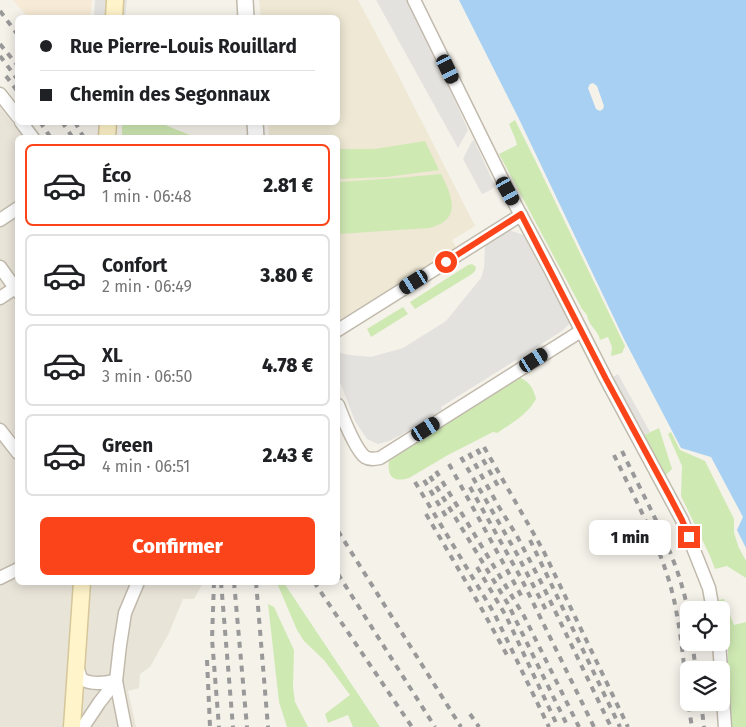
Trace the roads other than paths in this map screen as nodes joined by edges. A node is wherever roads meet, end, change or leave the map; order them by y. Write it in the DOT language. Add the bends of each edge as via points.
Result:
graph roads {
  1 [pos="115,0"];
  2 [pos="245,0"];
  3 [pos="414,0"];
  4 [pos="114,15"];
  5 [pos="246,15"];
  6 [pos="0,94"];
  7 [pos="15,113"];
  8 [pos="15,210"];
  9 [pos="521,214"];
  10 [pos="0,220"];
  11 [pos="0,267"];
  12 [pos="15,288"];
  13 [pos="15,290"];
  14 [pos="0,298"];
  15 [pos="340,329"];
  16 [pos="581,331"];
  17 [pos="340,409"];
  18 [pos="0,430"];
  19 [pos="4,443"];
  20 [pos="15,451"];
  21 [pos="15,570"];
  22 [pos="0,578"];
  23 [pos="82,585"];
  24 [pos="137,585"];
  25 [pos="711,601"];
  26 [pos="76,663"];
  27 [pos="116,681"];
  28 [pos="725,711"];
  29 [pos="72,727"];
  30 [pos="83,727"];
  31 [pos="125,727"];
  32 [pos="726,727"];
  1 -- 4 [label="main road"];
  2 -- 5 [label="street"];
  3 -- 9 [label="street"];
  6 -- 7 [label="street"];
  8 -- 10 [label="street"];
  9 -- 15 [label="street"];
  9 -- 16 [label="street"];
  11 -- 12 [label="street"];
  13 -- 14 [label="street"];
  16 -- 17 [label="street" via="380,458 366,458 358,449"];
  16 -- 25 [label="street" via="682,520"];
  18 -- 19 [label="street"];
  19 -- 20 [label="street"];
  21 -- 22 [label="street"];
  23 -- 26 [label="main road"];
  24 -- 27 [label="street" via="125,613"];
  26 -- 27 [label="street" via="81,679 86,682"];
  26 -- 29 [label="main road"];
  27 -- 30 [label="street"];
  27 -- 31 [label="street"];
  28 -- 32 [label="street"];
}
